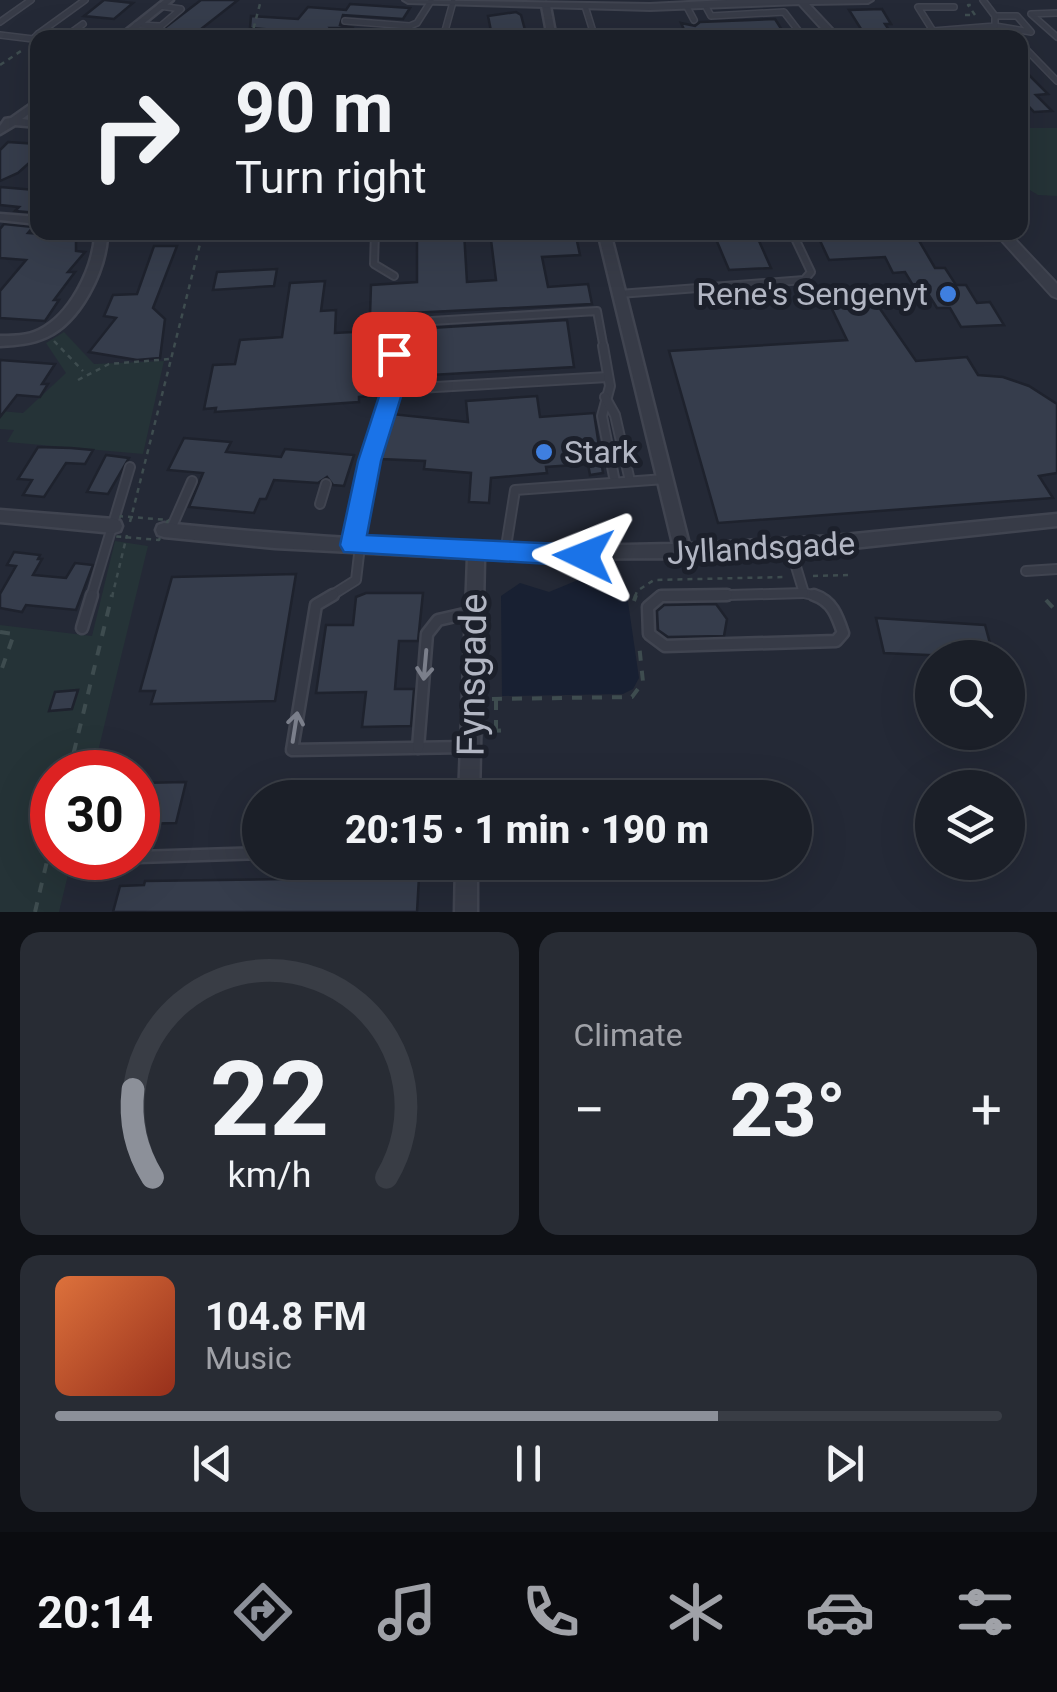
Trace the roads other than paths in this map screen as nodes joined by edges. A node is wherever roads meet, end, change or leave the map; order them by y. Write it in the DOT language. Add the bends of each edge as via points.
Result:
graph roads {
  1 [pos="31,0"];
  2 [pos="85,0"];
  3 [pos="408,0"];
  4 [pos="782,0"];
  5 [pos="868,0"];
  6 [pos="983,0"];
  7 [pos="431,1"];
  8 [pos="767,1"];
  9 [pos="453,2"];
  10 [pos="718,2"];
  11 [pos="804,2"];
  12 [pos="165,3"];
  13 [pos="546,3"];
  14 [pos="702,3"];
  15 [pos="583,4"];
  16 [pos="686,5"];
  17 [pos="954,6"];
  18 [pos="1057,12"];
  19 [pos="994,16"];
  20 [pos="1005,16"];
  21 [pos="694,20"];
  22 [pos="346,21"];
  23 [pos="0,22"];
  24 [pos="83,24"];
  25 [pos="136,24"];
  26 [pos="994,26"];
  27 [pos="44,30"];
  28 [pos="75,30"];
  29 [pos="129,30"];
  30 [pos="443,30"];
  31 [pos="551,30"];
  32 [pos="593,30"];
  33 [pos="798,30"];
  34 [pos="828,30"];
  35 [pos="933,30"];
  36 [pos="946,30"];
  37 [pos="1010,30"];
  38 [pos="1016,30"];
  39 [pos="1028,32"];
  40 [pos="0,35"];
  41 [pos="1057,37"];
  42 [pos="30,39"];
  43 [pos="1028,50"];
  44 [pos="1057,81"];
  45 [pos="30,107"];
  46 [pos="6,121"];
  47 [pos="0,131"];
  48 [pos="0,218"];
  49 [pos="30,220"];
  50 [pos="101,240"];
  51 [pos="375,240"];
  52 [pos="606,240"];
  53 [pos="796,240"];
  54 [pos="1007,240"];
  55 [pos="394,276"];
  56 [pos="1057,293"];
  57 [pos="619,294"];
  58 [pos="382,324"];
  59 [pos="393,324"];
  60 [pos="0,341"];
  61 [pos="608,377"];
  62 [pos="394,384"];
  63 [pos="605,397"];
  64 [pos="130,468"];
  65 [pos="665,478"];
  66 [pos="630,481"];
  67 [pos="192,482"];
  68 [pos="616,482"];
  69 [pos="326,484"];
  70 [pos="320,504"];
  71 [pos="0,516"];
  72 [pos="1057,520"];
  73 [pos="118,530"];
  74 [pos="167,530"];
  75 [pos="356,545"];
  76 [pos="790,547"];
  77 [pos="476,552"];
  78 [pos="505,553"];
  79 [pos="683,553"];
  80 [pos="1057,569"];
  81 [pos="1026,571"];
  82 [pos="804,593"];
  83 [pos="473,612"];
  84 [pos="82,628"];
  85 [pos="470,747"];
  86 [pos="418,748"];
  87 [pos="469,780"];
  88 [pos="242,854"];
  89 [pos="160,856"];
  90 [pos="467,880"];
  91 [pos="466,912"];
  1 -- 23 [label="lane"];
  2 -- 27 [label="lane"];
  3 -- 7 [label="street"];
  4 -- 8 [label="street"];
  5 -- 11 [label="street"];
  6 -- 19 [label="lane"];
  7 -- 9 [label="street"];
  7 -- 22 [label="lane" via="410,26"];
  8 -- 10 [label="street"];
  8 -- 11 [label="street"];
  9 -- 13 [label="street"];
  9 -- 30 [label="lane"];
  10 -- 14 [label="street"];
  11 -- 34 [label="street"];
  12 -- 25 [label="street"];
  12 -- 25 [label="lane" via="181,9 161,26"];
  13 -- 15 [label="street"];
  13 -- 31 [label="street"];
  14 -- 16 [label="street"];
  14 -- 33 [label="lane" via="712,16 784,12"];
  15 -- 16 [label="street"];
  15 -- 32 [label="lane"];
  16 -- 21 [label="lane"];
  17 -- 35 [label="lane" via="918,8"];
  18 -- 41 [label="lane" via="1031,14"];
  19 -- 20 [label="lane"];
  19 -- 26 [label="lane"];
  20 -- 38 [label="lane"];
  20 -- 39 [label="lane" via="1017,16"];
  24 -- 28 [label="lane"];
  25 -- 29 [label="street"];
  26 -- 36 [label="lane"];
  26 -- 37 [label="lane"];
  40 -- 42 [label="lane"];
  43 -- 44 [label="lane"];
  45 -- 46 [label="street"];
  46 -- 47 [label="street"];
  48 -- 49 [label="street"];
  50 -- 60 [label="street" via="74,310 46,333"];
  51 -- 55 [label="lane" via="374,264"];
  52 -- 57 [label="street"];
  53 -- 57 [label="lane" via="811,272 804,280"];
  54 -- 56 [label="street"];
  57 -- 65 [label="street"];
  58 -- 59 [label="lane"];
  59 -- 61 [label="lane" via="597,311"];
  59 -- 62 [label="lane"];
  61 -- 62 [label="lane"];
  61 -- 63 [label="lane"];
  62 -- 75 [label="lane" via="369,461"];
  63 -- 66 [label="lane"];
  63 -- 68 [label="lane" via="602,416"];
  64 -- 73 [label="lane"];
  65 -- 66 [label="lane"];
  65 -- 79 [label="street"];
  66 -- 68 [label="lane"];
  67 -- 74 [label="lane"];
  68 -- 78 [label="lane" via="516,490"];
  69 -- 70 [label="lane"];
  71 -- 73 [label="street"];
  72 -- 76 [label="street, Jyllandsgade"];
  73 -- 84 [label="lane"];
  74 -- 75 [label="street, Jyllandsgade"];
  75 -- 77 [label="street, Jyllandsgade"];
  86 -- 75 [label="lane, one-way" via="292,750 316,605 356,580"];
  76 -- 79 [label="street, Jyllandsgade"];
  76 -- 82 [label="lane"];
  77 -- 78 [label="street, Jyllandsgade"];
  77 -- 83 [label="street, Fynsgade"];
  78 -- 79 [label="street, Jyllandsgade"];
  80 -- 81 [label="lane"];
  82 -- 82 [label="lane" via="833,603 841,638 836,642 665,646 649,634 646,609 660,596"];
  83 -- 85 [label="street, Fynsgade"];
  83 -- 86 [label="lane, one-way" via="438,620 428,634"];
  85 -- 86 [label="lane"];
  85 -- 87 [label="street, Fynsgade"];
  88 -- 89 [label="lane"];
  90 -- 91 [label="street"];
}
